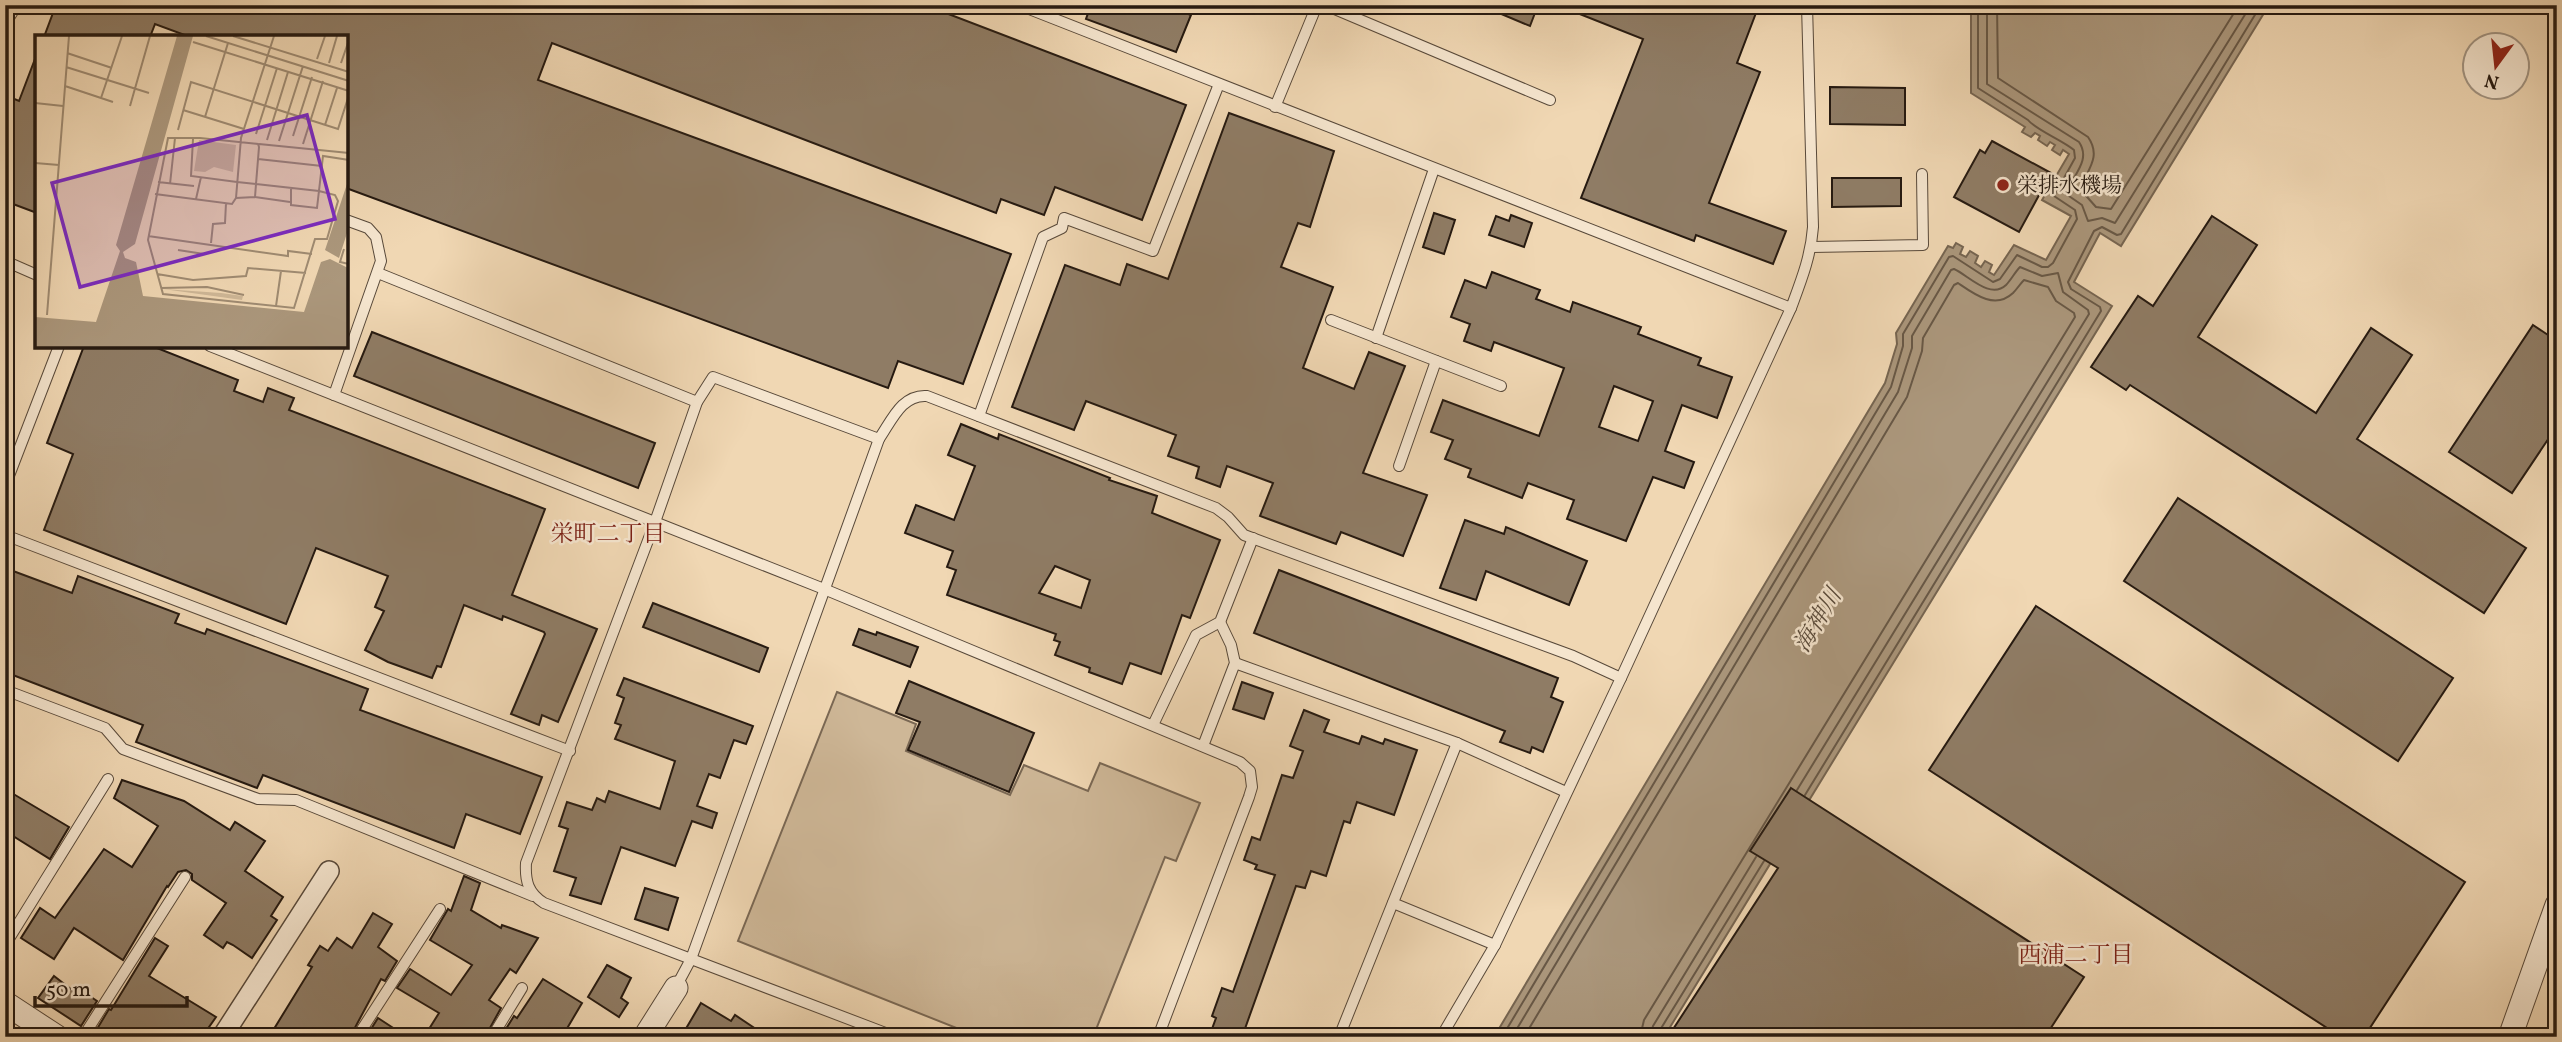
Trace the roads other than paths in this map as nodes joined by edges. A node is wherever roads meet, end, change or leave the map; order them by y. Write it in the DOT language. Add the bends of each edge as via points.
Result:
graph roads {
  1 [pos="17,5"];
  2 [pos="1020,5"];
  3 [pos="1317,5"];
  4 [pos="1325,5"];
  5 [pos="1807,5"];
  6 [pos="5,24"];
  7 [pos="1219,84"];
  8 [pos="1550,100"];
  9 [pos="1275,107"];
  10 [pos="1434,169"];
  11 [pos="1922,174"];
  12 [pos="348,221"];
  13 [pos="1812,247"];
  14 [pos="5,261"];
  15 [pos="378,273"];
  16 [pos="35,274"];
  17 [pos="1791,308"];
  18 [pos="1331,320"];
  19 [pos="1376,338"];
  20 [pos="58,348"];
  21 [pos="215,348"];
  22 [pos="1436,361"];
  23 [pos="1501,386"];
  24 [pos="334,396"];
  25 [pos="697,402"];
  26 [pos="979,416"];
  27 [pos="880,439"];
  28 [pos="1399,466"];
  29 [pos="5,486"];
  30 [pos="655,522"];
  31 [pos="5,535"];
  32 [pos="1253,538"];
  33 [pos="824,589"];
  34 [pos="1220,622"];
  35 [pos="1235,663"];
  36 [pos="1621,678"];
  37 [pos="5,690"];
  38 [pos="1153,725"];
  39 [pos="1457,743"];
  40 [pos="1203,746"];
  41 [pos="569,751"];
  42 [pos="108,779"];
  43 [pos="1566,792"];
  44 [pos="330,871"];
  45 [pos="185,877"];
  46 [pos="533,896"];
  47 [pos="1393,903"];
  48 [pos="2557,905"];
  49 [pos="440,909"];
  50 [pos="5,945"];
  51 [pos="1495,945"];
  52 [pos="691,959"];
  53 [pos="522,988"];
  54 [pos="676,988"];
  55 [pos="5,1003"];
  56 [pos="57,1037"];
  57 [pos="83,1037"];
  58 [pos="222,1037"];
  59 [pos="357,1037"];
  60 [pos="492,1037"];
  61 [pos="645,1037"];
  62 [pos="895,1037"];
  63 [pos="1158,1037"];
  64 [pos="1339,1037"];
  65 [pos="1441,1037"];
  66 [pos="2510,1037"];
  1 -- 6 [label="lane"];
  2 -- 7 [label="lane"];
  3 -- 9 [label="lane"];
  4 -- 8 [label="lane"];
  5 -- 13 [label="lane"];
  7 -- 9 [label="lane"];
  7 -- 26 [label="lane" via="1153,251 1064,218 1062,228 1043,237"];
  9 -- 10 [label="lane"];
  10 -- 17 [label="lane"];
  10 -- 19 [label="lane"];
  11 -- 13 [label="lane" via="1923,245"];
  12 -- 15 [label="lane" via="368,228 376,237 381,261"];
  13 -- 17 [label="lane"];
  14 -- 16 [label="lane"];
  15 -- 24 [label="lane"];
  15 -- 25 [label="lane"];
  17 -- 36 [label="lane"];
  18 -- 19 [label="lane"];
  19 -- 22 [label="lane"];
  20 -- 29 [label="lane"];
  21 -- 24 [label="lane"];
  22 -- 23 [label="lane"];
  22 -- 28 [label="lane"];
  24 -- 30 [label="lane"];
  25 -- 27 [label="lane" via="713,377"];
  25 -- 30 [label="lane"];
  26 -- 27 [label="lane" via="918,395 905,401"];
  26 -- 32 [label="lane" via="1216,508"];
  27 -- 33 [label="lane"];
  30 -- 33 [label="lane"];
  30 -- 41 [label="lane"];
  31 -- 41 [label="lane"];
  32 -- 34 [label="lane"];
  32 -- 36 [label="lane"];
  33 -- 38 [label="lane"];
  33 -- 52 [label="lane"];
  34 -- 35 [label="lane"];
  34 -- 38 [label="lane" via="1196,635"];
  35 -- 39 [label="lane"];
  35 -- 40 [label="lane"];
  36 -- 43 [label="lane"];
  37 -- 46 [label="lane" via="106,728 123,749 258,799 296,800"];
  38 -- 40 [label="lane"];
  39 -- 43 [label="lane"];
  39 -- 47 [label="lane"];
  40 -- 63 [label="lane" via="1240,762 1250,772 1252,786"];
  41 -- 46 [label="lane" via="526,863"];
  42 -- 50 [label="lane"];
  43 -- 51 [label="lane"];
  44 -- 58 [label="street"];
  45 -- 57 [label="lane"];
  46 -- 52 [label="lane"];
  47 -- 51 [label="lane"];
  47 -- 64 [label="lane"];
  48 -- 66 [label="street"];
  49 -- 59 [label="lane"];
  51 -- 65 [label="lane"];
  52 -- 54 [label="lane"];
  52 -- 62 [label="lane"];
  53 -- 60 [label="lane"];
  54 -- 61 [label="street"];
  55 -- 56 [label="street"];
}
